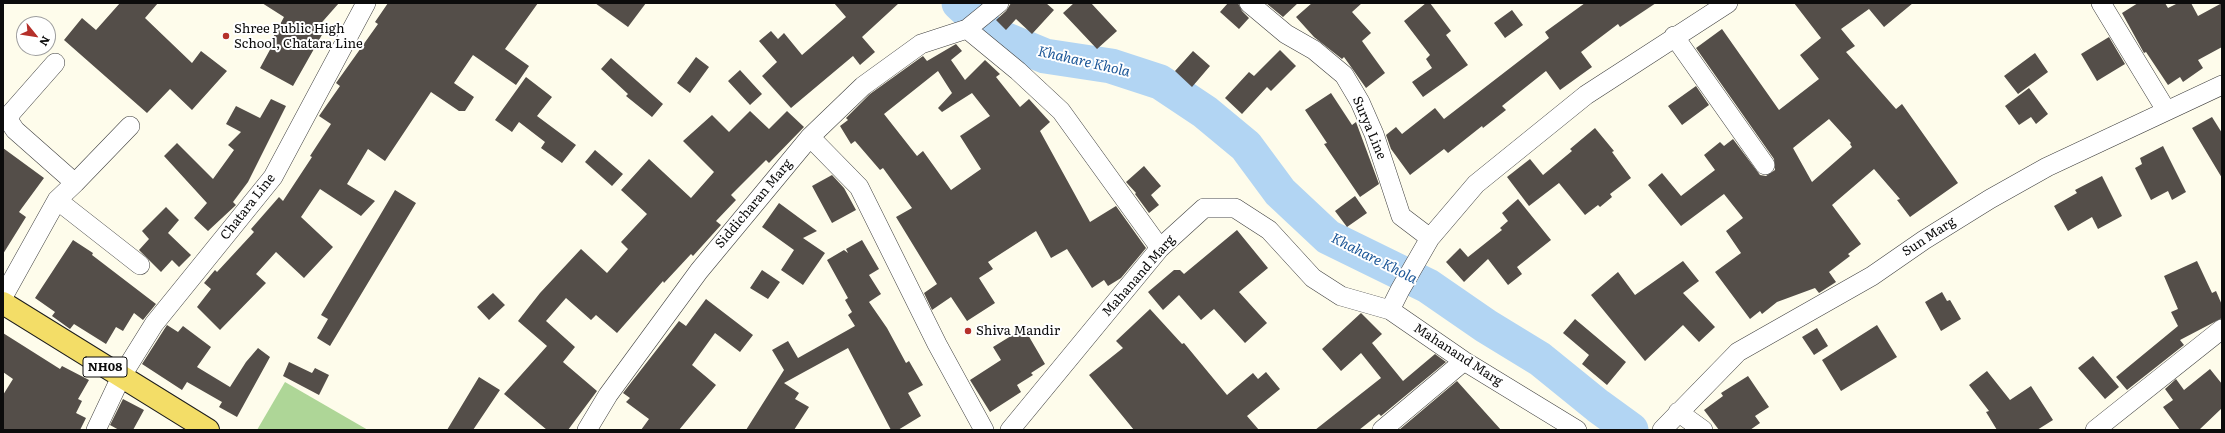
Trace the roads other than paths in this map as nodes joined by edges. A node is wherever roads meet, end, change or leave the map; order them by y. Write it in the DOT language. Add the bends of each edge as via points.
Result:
graph roads {
  1 [pos="366,3"];
  2 [pos="1249,3"];
  3 [pos="1728,3"];
  4 [pos="2101,3"];
  5 [pos="987,9"];
  6 [pos="967,29"];
  7 [pos="1674,36"];
  8 [pos="55,63"];
  9 [pos="2222,84"];
  10 [pos="2166,110"];
  11 [pos="130,126"];
  12 [pos="810,137"];
  13 [pos="1765,165"];
  14 [pos="75,183"];
  15 [pos="57,200"];
  16 [pos="1430,238"];
  17 [pos="1160,248"];
  18 [pos="140,265"];
  19 [pos="3,297"];
  20 [pos="3,303"];
  21 [pos="1390,310"];
  22 [pos="2222,329"];
  23 [pos="1464,361"];
  24 [pos="121,377"];
  25 [pos="1678,412"];
  26 [pos="1662,429"];
  27 [pos="96,430"];
  28 [pos="208,430"];
  29 [pos="587,430"];
  30 [pos="984,430"];
  31 [pos="1010,430"];
  32 [pos="1382,430"];
  33 [pos="1577,430"];
  34 [pos="1703,430"];
  35 [pos="2095,430"];
  1 -- 24 [label="street, Chatara Line" via="273,177 154,324"];
  2 -- 16 [label="street, Surya Line" via="1286,34 1314,50 1344,75 1360,102 1374,134 1401,216"];
  3 -- 7 [label="street"];
  4 -- 10 [label="street"];
  5 -- 6 [label="street, Siddicharan Marg"];
  6 -- 12 [label="street, Siddicharan Marg" via="921,44 863,86"];
  6 -- 17 [label="street" via="1061,111"];
  7 -- 13 [label="street"];
  7 -- 16 [label="street" via="1586,96 1476,184"];
  8 -- 14 [label="street" via="11,112 9,120 14,130"];
  9 -- 10 [label="street, Sun Marg"];
  10 -- 25 [label="street, Sun Marg" via="2047,167 1990,198 1872,276 1738,352"];
  11 -- 14 [label="street"];
  12 -- 29 [label="street, Siddicharan Marg" via="699,271 608,395"];
  12 -- 30 [label="street" via="859,188 937,344"];
  14 -- 15 [label="street"];
  15 -- 18 [label="street"];
  15 -- 19 [label="street"];
  16 -- 21 [label="street"];
  17 -- 21 [label="street, Mahanand Marg" via="1204,208 1235,208 1269,230 1313,278 1341,296"];
  17 -- 31 [label="street, Mahanand Marg"];
  20 -- 24 [label="main road, NH08"];
  21 -- 23 [label="street, Mahanand Marg"];
  22 -- 35 [label="street"];
  23 -- 32 [label="street"];
  23 -- 33 [label="street, Mahanand Marg"];
  24 -- 27 [label="street, Chatara Line"];
  24 -- 28 [label="main road, NH08"];
  25 -- 26 [label="street, Sun Marg"];
  25 -- 34 [label="street"];
}
